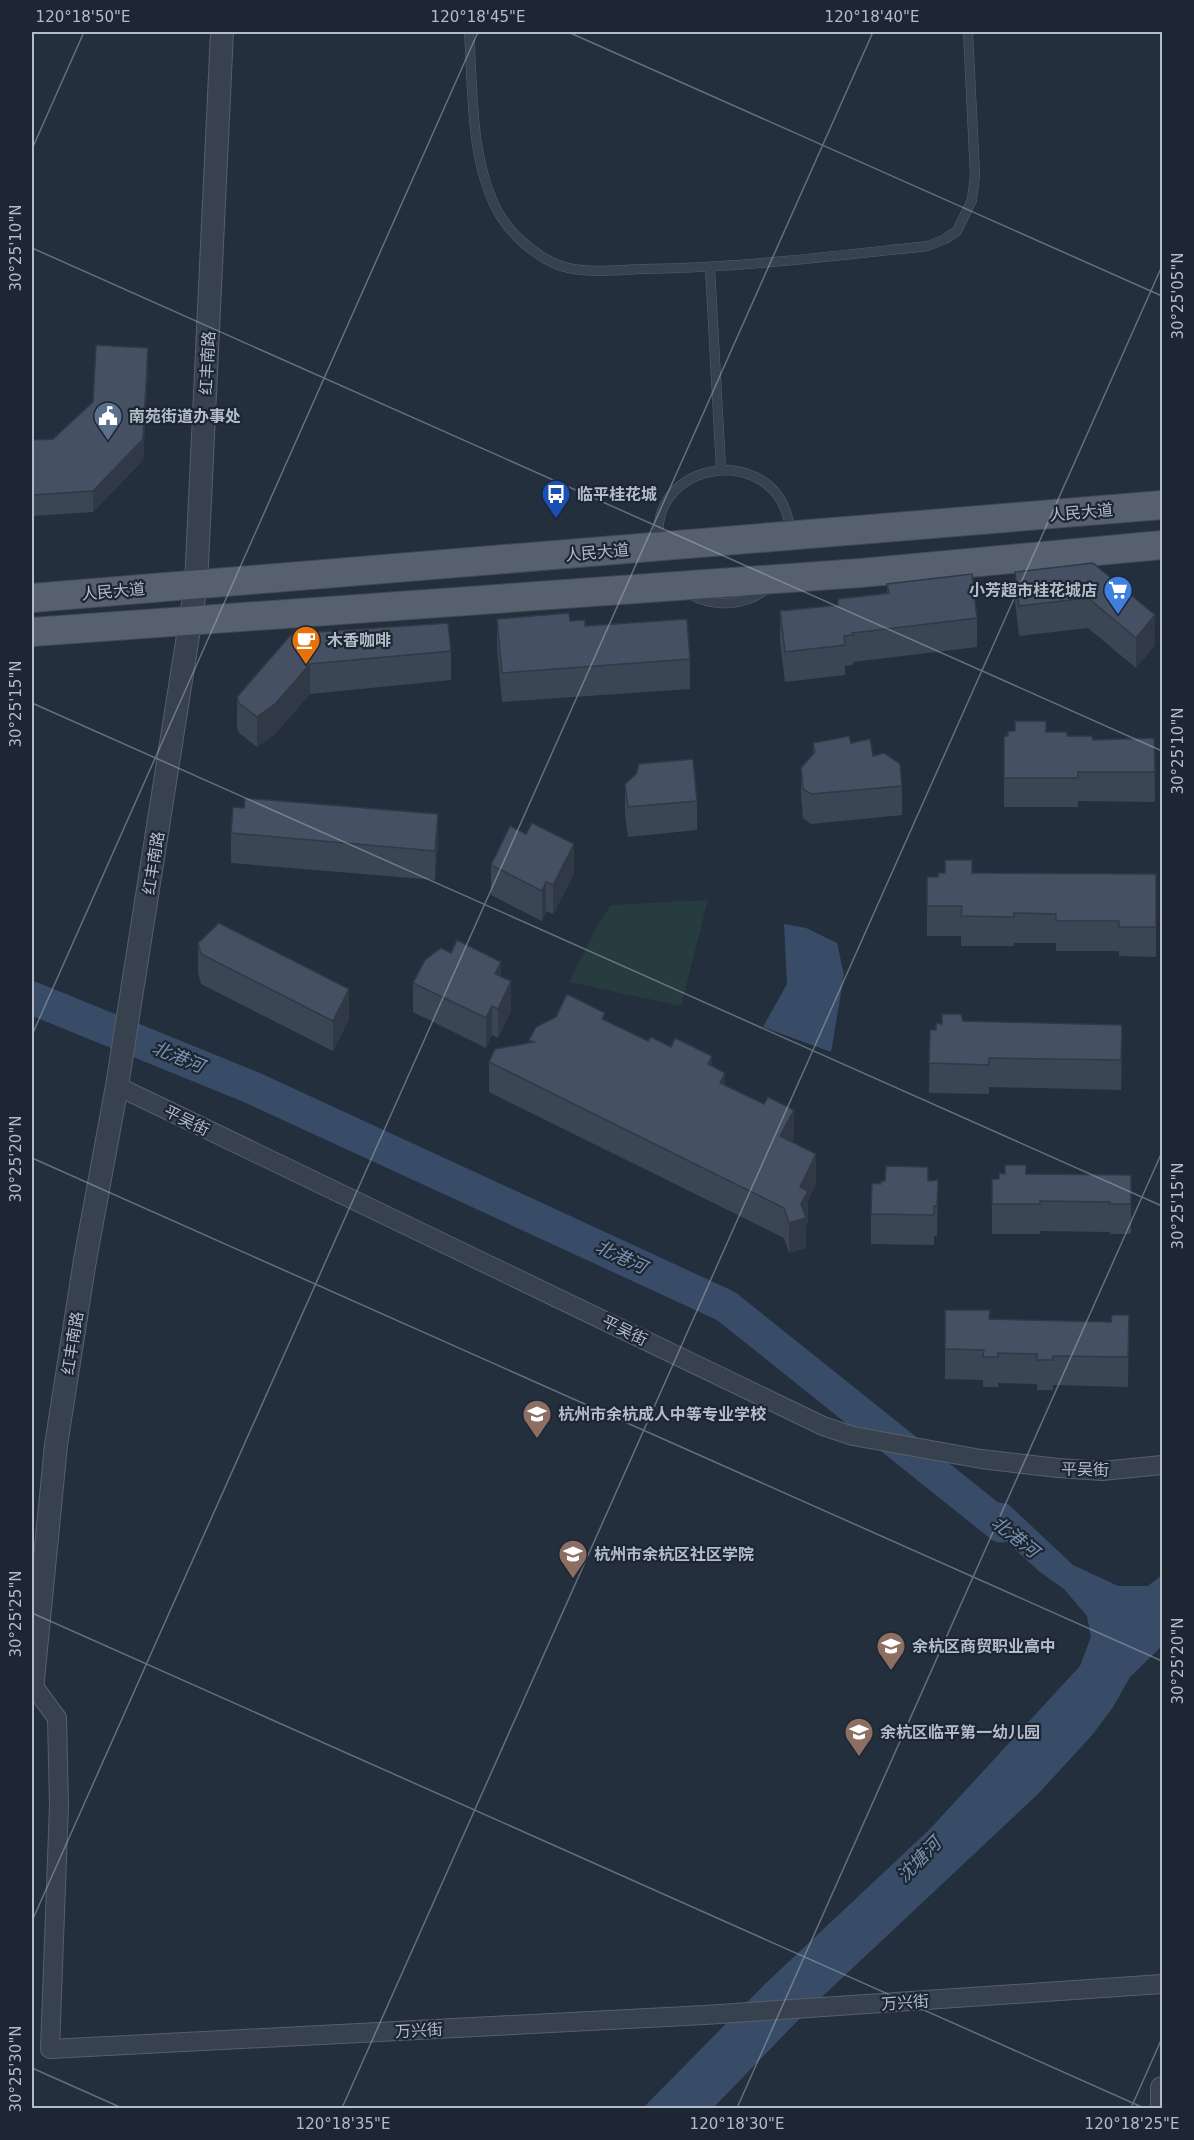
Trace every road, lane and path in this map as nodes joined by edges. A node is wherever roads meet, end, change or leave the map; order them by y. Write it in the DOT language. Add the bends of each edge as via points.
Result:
graph roads {
  1 [pos="222,32"];
  2 [pos="469,32"];
  3 [pos="968,32"];
  4 [pos="710,268"];
  5 [pos="721,469"];
  6 [pos="1162,505"];
  7 [pos="792,536"];
  8 [pos="1162,544"];
  9 [pos="658,547"];
  10 [pos="777,579"];
  11 [pos="196,585"];
  12 [pos="678,586"];
  13 [pos="32,598"];
  14 [pos="191,620"];
  15 [pos="32,632"];
  16 [pos="117,1086"];
  17 [pos="1162,1465"];
  18 [pos="32,1684"];
  19 [pos="32,1690"];
  20 [pos="1162,1984"];
  21 [pos="1162,2088"];
  22 [pos="1162,2109"];
  1 -- 11 [label="street, 红丰南路"];
  2 -- 4 [label="lane" via="478,154 497,209 519,237 544,258 562,266 594,270"];
  3 -- 4 [label="lane" via="975,175 972,200 957,231 928,246"];
  4 -- 5 [label="lane"];
  5 -- 7 [label="lane" via="752,476 778,496 788,515"];
  5 -- 9 [label="lane" via="699,474 679,486 665,504 658,524"];
  6 -- 7 [label="main road, 人民大道"];
  7 -- 9 [label="main road, 人民大道"];
  8 -- 10 [label="main road, 人民大道"];
  9 -- 11 [label="main road, 人民大道"];
  10 -- 12 [label="lane" via="762,593 730,603 697,598"];
  10 -- 14 [label="main road, 人民大道"];
  11 -- 13 [label="main road, 人民大道"];
  11 -- 14 [label="street, 红丰南路"];
  14 -- 15 [label="main road, 人民大道"];
  14 -- 16 [label="street, 红丰南路"];
  16 -- 17 [label="street, 平吴街" via="823,1426 853,1436 1058,1468 1102,1471"];
  16 -- 18 [label="street, 红丰南路" via="56,1445"];
  18 -- 19 [label="street, 红丰南路"];
  18 -- 20 [label="street, 万兴街" via="57,1718 50,2049 705,2015"];
  21 -- 22 [label="street"];
}
